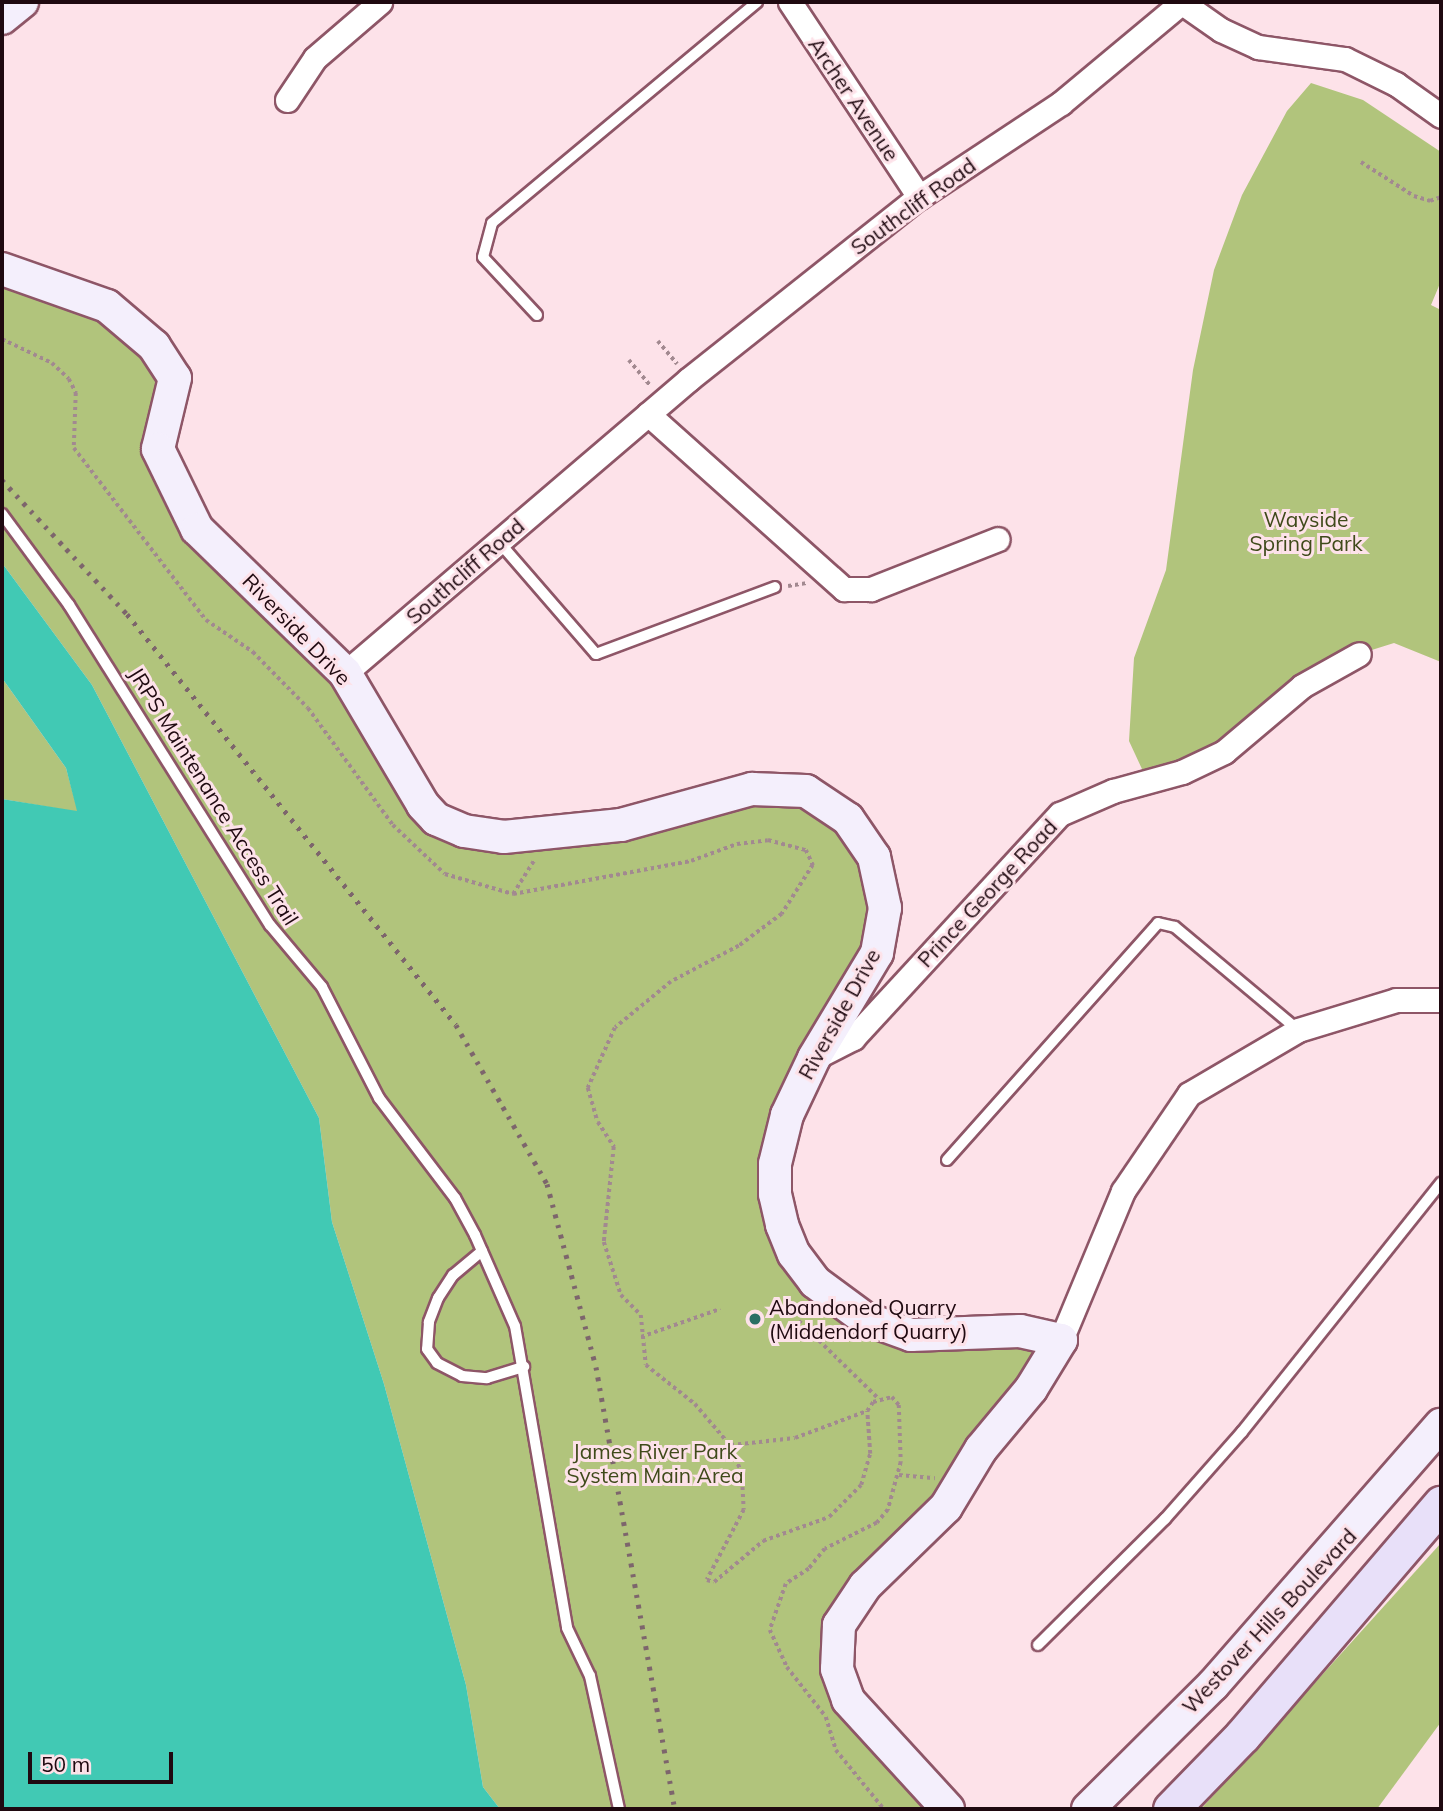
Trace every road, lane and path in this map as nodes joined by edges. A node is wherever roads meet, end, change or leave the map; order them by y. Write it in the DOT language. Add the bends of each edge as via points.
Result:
graph roads {
  1 [pos="22,2"];
  2 [pos="380,2"];
  3 [pos="757,2"];
  4 [pos="790,2"];
  5 [pos="1181,2"];
  6 [pos="2,18"];
  7 [pos="287,100"];
  8 [pos="1441,116"];
  9 [pos="1361,162"];
  10 [pos="919,197"];
  11 [pos="1441,197"];
  12 [pos="2,269"];
  13 [pos="537,315"];
  14 [pos="657,341"];
  15 [pos="629,360"];
  16 [pos="677,364"];
  17 [pos="651,386"];
  18 [pos="648,414"];
  19 [pos="2,514"];
  20 [pos="998,539"];
  21 [pos="499,542"];
  22 [pos="775,587"];
  23 [pos="1359,654"];
  24 [pos="345,673"];
  25 [pos="547,832"];
  26 [pos="806,850"];
  27 [pos="513,894"];
  28 [pos="1441,1000"];
  29 [pos="1298,1030"];
  30 [pos="814,1058"];
  31 [pos="947,1160"];
  32 [pos="1441,1183"];
  33 [pos="482,1251"];
  34 [pos="720,1309"];
  35 [pos="799,1321"];
  36 [pos="641,1337"];
  37 [pos="1061,1340"];
  38 [pos="524,1367"];
  39 [pos="877,1398"];
  40 [pos="867,1411"];
  41 [pos="872,1423"];
  42 [pos="1441,1425"];
  43 [pos="730,1446"];
  44 [pos="899,1475"];
  45 [pos="961,1485"];
  46 [pos="1441,1504"];
  47 [pos="1038,1644"];
  48 [pos="620,1809"];
  49 [pos="948,1809"];
  50 [pos="1088,1809"];
  51 [pos="1171,1809"];
  1 -- 6 [label="street"];
  2 -- 7 [label="street" via="315,58"];
  3 -- 13 [label="lane" via="492,223 484,257"];
  4 -- 10 [label="street, Archer Avenue"];
  5 -- 8 [label="street" via="1221,30 1258,47 1345,59 1396,84"];
  5 -- 10 [label="street, Southcliff Road" via="1060,103"];
  9 -- 11 [label="path" via="1414,196 1430,201"];
  10 -- 18 [label="street, Southcliff Road"];
  12 -- 24 [label="street, Riverside Drive" via="107,306 154,346 174,378 158,449 197,529"];
  14 -- 16 [label="path"];
  15 -- 17 [label="path"];
  18 -- 20 [label="street" via="844,589 871,589"];
  18 -- 21 [label="street, Southcliff Road"];
  19 -- 33 [label="lane, JRPS Maintenance Access Trail" via="69,605 270,925 322,987 379,1098 455,1198"];
  21 -- 22 [label="lane" via="596,654"];
  21 -- 24 [label="street, Southcliff Road"];
  23 -- 30 [label="street, Prince George Road" via="1301,686 1224,752 1182,772 1113,791 1060,814 853,1038"];
  24 -- 25 [label="street, Riverside Drive" via="423,805 436,819 464,831 504,837"];
  25 -- 27 [label="path"];
  25 -- 30 [label="street, Riverside Drive" via="621,825 752,789 806,791 848,819 874,857 885,908 877,953"];
  26 -- 36 [label="path" via="813,865 782,914 740,946 671,982 615,1028 598,1057 588,1088 598,1122 614,1146 604,1242 621,1295 641,1314"];
  28 -- 29 [label="street" via="1396,1000"];
  29 -- 31 [label="lane" via="1175,928 1157,923"];
  29 -- 37 [label="street" via="1189,1094 1163,1126 1123,1191"];
  30 -- 37 [label="street, Riverside Drive" via="779,1142 775,1194 794,1254 815,1282 863,1318 911,1335 1020,1331"];
  32 -- 47 [label="lane" via="1242,1432 1165,1519"];
  33 -- 38 [label="lane, JRPS Maintenance Access Trail" via="515,1326"];
  33 -- 38 [label="lane" via="453,1275 438,1298 429,1322 427,1349 437,1363 462,1376 487,1378"];
  34 -- 36 [label="path"];
  35 -- 39 [label="path"];
  36 -- 43 [label="path" via="646,1365 695,1404"];
  37 -- 45 [label="street" via="1031,1389 981,1449"];
  38 -- 48 [label="lane, JRPS Maintenance Access Trail" via="567,1628 590,1676"];
  40 -- 43 [label="path" via="795,1438"];
  41 -- 43 [label="path" via="870,1454 862,1478 829,1517 764,1541 714,1582 707,1580 744,1510 743,1473"];
  42 -- 50 [label="street, Westover Hills Boulevard" via="1213,1685"];
  44 -- 45 [label="path" via="925,1474"];
  45 -- 49 [label="street" via="930,1528 853,1599 836,1642 837,1669 848,1700"];
  46 -- 51 [label="main road" via="1242,1736"];
}
